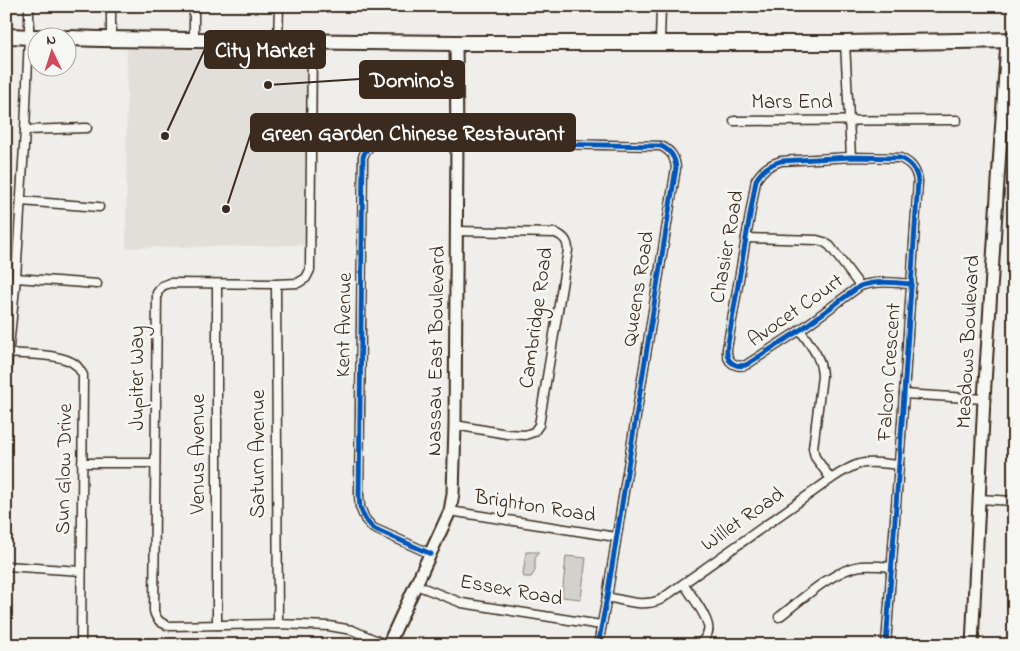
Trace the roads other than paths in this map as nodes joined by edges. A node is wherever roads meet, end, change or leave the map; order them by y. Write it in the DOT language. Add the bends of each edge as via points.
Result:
graph roads {
  1 [pos="29,6"];
  2 [pos="111,6"];
  3 [pos="194,6"];
  4 [pos="279,6"];
  5 [pos="661,6"];
  6 [pos="29,28"];
  7 [pos="6,36"];
  8 [pos="28,36"];
  9 [pos="78,38"];
  10 [pos="111,39"];
  11 [pos="194,40"];
  12 [pos="278,41"];
  13 [pos="1010,41"];
  14 [pos="312,42"];
  15 [pos="660,42"];
  16 [pos="456,43"];
  17 [pos="845,43"];
  18 [pos="28,60"];
  19 [pos="1009,92"];
  20 [pos="957,120"];
  21 [pos="734,121"];
  22 [pos="850,121"];
  23 [pos="86,128"];
  24 [pos="25,130"];
  25 [pos="457,142"];
  26 [pos="851,157"];
  27 [pos="21,202"];
  28 [pos="99,207"];
  29 [pos="456,231"];
  30 [pos="746,238"];
  31 [pos="16,278"];
  32 [pos="97,284"];
  33 [pos="217,284"];
  34 [pos="276,284"];
  35 [pos="912,284"];
  36 [pos="860,286"];
  37 [pos="800,330"];
  38 [pos="8,353"];
  39 [pos="730,362"];
  40 [pos="6,376"];
  41 [pos="904,394"];
  42 [pos="984,399"];
  43 [pos="455,425"];
  44 [pos="82,463"];
  45 [pos="155,463"];
  46 [pos="900,465"];
  47 [pos="831,479"];
  48 [pos="979,499"];
  49 [pos="1014,501"];
  50 [pos="450,511"];
  51 [pos="616,537"];
  52 [pos="431,554"];
  53 [pos="6,566"];
  54 [pos="892,567"];
  55 [pos="82,571"];
  56 [pos="684,584"];
  57 [pos="416,585"];
  58 [pos="607,597"];
  59 [pos="779,617"];
  60 [pos="278,624"];
  61 [pos="217,625"];
  62 [pos="601,625"];
  63 [pos="81,645"];
  64 [pos="387,645"];
  65 [pos="598,645"];
  66 [pos="698,645"];
  67 [pos="886,645"];
  68 [pos="972,645"];
  1 -- 6 [label="street"];
  2 -- 10 [label="street"];
  3 -- 11 [label="street"];
  4 -- 12 [label="street"];
  5 -- 15 [label="street"];
  7 -- 8 [label="highway"];
  9 -- 10 [label="highway"];
  10 -- 11 [label="highway"];
  11 -- 12 [label="highway"];
  12 -- 14 [label="highway"];
  13 -- 17 [label="highway"];
  13 -- 19 [label="street, Meadows Boulevard"];
  14 -- 16 [label="highway"];
  14 -- 34 [label="street, Jupiter Way" via="310,270 306,278 298,282"];
  15 -- 16 [label="highway"];
  15 -- 17 [label="highway"];
  16 -- 25 [label="street, Nassau East Boulevard"];
  17 -- 22 [label="street"];
  18 -- 24 [label="street"];
  19 -- 42 [label="street, Meadows Boulevard"];
  20 -- 22 [label="street, Mars End"];
  21 -- 22 [label="street, Mars End"];
  22 -- 26 [label="street"];
  23 -- 24 [label="street"];
  24 -- 27 [label="street"];
  25 -- 29 [label="street, Nassau East Boulevard"];
  25 -- 51 [label="street, Queens Road" via="661,146 668,149 675,161"];
  25 -- 52 [label="street, Kent Avenue" via="380,141 369,146 363,157 360,507 373,528"];
  26 -- 30 [label="street, Chasier Road" via="771,164 756,180"];
  26 -- 35 [label="street, Falcon Crescent" via="900,158 907,161 917,174"];
  27 -- 28 [label="street"];
  27 -- 31 [label="street"];
  29 -- 43 [label="street, Nassau East Boulevard"];
  29 -- 43 [label="street, Cambridge Road" via="556,233 566,239 568,250 537,428 525,435"];
  30 -- 36 [label="street" via="824,242"];
  30 -- 39 [label="street, Chasier Road" via="727,349"];
  31 -- 32 [label="street"];
  31 -- 38 [label="street"];
  33 -- 34 [label="street, Jupiter Way"];
  33 -- 45 [label="street, Jupiter Way" via="170,283 157,293"];
  33 -- 61 [label="street, Venus Avenue"];
  34 -- 60 [label="street, Saturn Avenue"];
  35 -- 36 [label="street, Avocet Court" via="880,282"];
  35 -- 41 [label="street, Falcon Crescent"];
  36 -- 37 [label="street, Avocet Court"];
  37 -- 39 [label="street, Avocet Court" via="746,365 737,366"];
  37 -- 47 [label="street" via="821,366 812,448"];
  38 -- 40 [label="street"];
  38 -- 44 [label="street, Sun Glow Drive" via="58,357 78,366 83,375"];
  41 -- 42 [label="street"];
  41 -- 46 [label="street, Falcon Crescent"];
  42 -- 48 [label="street, Meadows Boulevard"];
  43 -- 50 [label="street, Nassau East Boulevard"];
  44 -- 45 [label="street"];
  44 -- 55 [label="street, Sun Glow Drive"];
  45 -- 61 [label="street, Jupiter Way" via="154,611 159,621 170,626"];
  46 -- 47 [label="street, Willet Road" via="860,464"];
  46 -- 54 [label="street, Falcon Crescent"];
  47 -- 56 [label="street, Willet Road"];
  48 -- 49 [label="street"];
  48 -- 68 [label="street, Meadows Boulevard"];
  50 -- 51 [label="street, Brighton Road"];
  50 -- 52 [label="street, Nassau East Boulevard"];
  51 -- 58 [label="street, Queens Road"];
  52 -- 57 [label="street, Nassau East Boulevard"];
  53 -- 55 [label="street"];
  54 -- 59 [label="street" via="860,566 842,571"];
  54 -- 67 [label="street, Falcon Crescent"];
  55 -- 63 [label="street, Sun Glow Drive"];
  56 -- 58 [label="street, Willet Road" via="652,604"];
  56 -- 66 [label="street" via="708,623 708,632"];
  57 -- 62 [label="street, Essex Road" via="462,603"];
  57 -- 64 [label="street, Nassau East Boulevard"];
  58 -- 62 [label="street, Queens Road"];
  60 -- 61 [label="street, Jupiter Way"];
  60 -- 64 [label="street, Jupiter Way" via="352,630"];
  62 -- 65 [label="street, Queens Road"];
}
